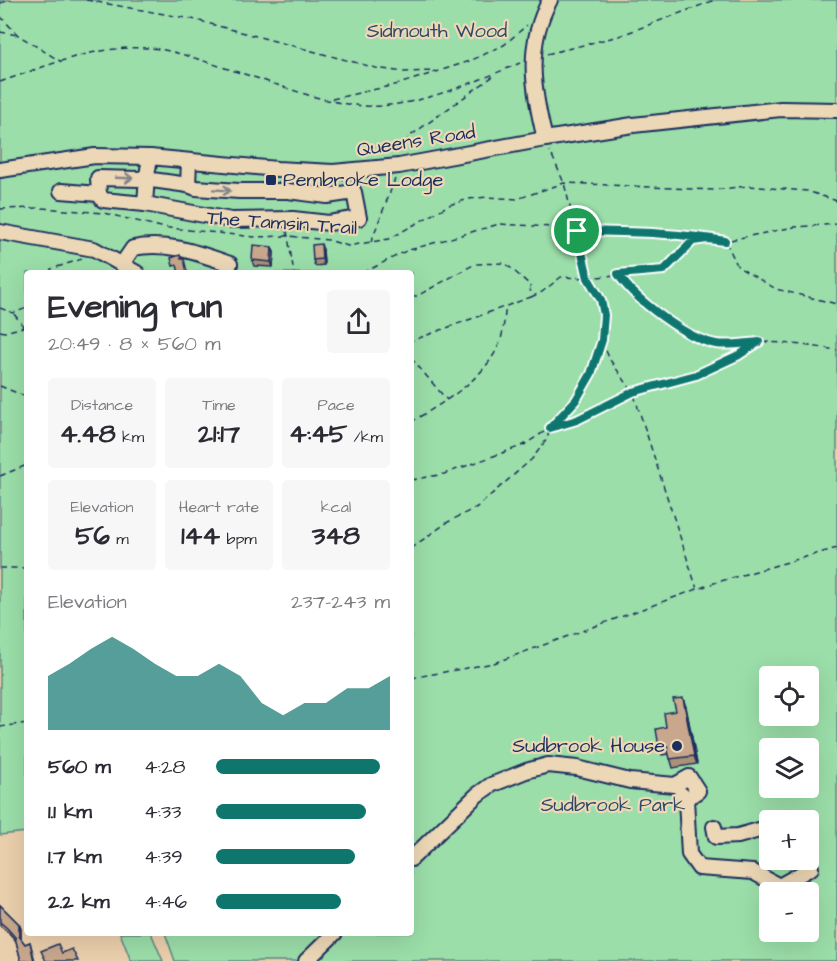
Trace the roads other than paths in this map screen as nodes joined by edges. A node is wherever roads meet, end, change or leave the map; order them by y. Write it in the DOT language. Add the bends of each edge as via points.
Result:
graph roads {
  1 [pos="550,0"];
  2 [pos="837,110"];
  3 [pos="545,139"];
  4 [pos="150,158"];
  5 [pos="189,161"];
  6 [pos="0,170"];
  7 [pos="147,176"];
  8 [pos="189,185"];
  9 [pos="62,191"];
  10 [pos="99,194"];
  11 [pos="145,204"];
  12 [pos="0,232"];
  13 [pos="122,264"];
  14 [pos="230,264"];
  15 [pos="132,270"];
  16 [pos="714,827"];
  17 [pos="759,830"];
  18 [pos="414,856"];
  19 [pos="807,870"];
  20 [pos="332,936"];
  21 [pos="306,961"];
  1 -- 3 [label="street" via="532,58"];
  2 -- 3 [label="street, Queens Road" via="731,113"];
  3 -- 5 [label="street, Queens Road" via="399,166 333,172"];
  4 -- 5 [label="street, Queens Road"];
  4 -- 6 [label="street, Queens Road" via="95,156"];
  4 -- 7 [label="street"];
  5 -- 8 [label="street"];
  7 -- 8 [label="street"];
  10 -- 7 [label="street, one-way" via="98,178"];
  7 -- 11 [label="street"];
  8 -- 11 [label="street, one-way" via="327,196 354,192 359,218 329,223 231,220"];
  9 -- 10 [label="street"];
  10 -- 11 [label="street" via="103,200"];
  12 -- 13 [label="street" via="94,249"];
  13 -- 14 [label="street" via="133,248 149,244 187,249"];
  13 -- 15 [label="street"];
  16 -- 17 [label="street" via="716,837"];
  18 -- 19 [label="street" via="477,795 499,781 548,765 630,781 675,785 686,800 689,854 699,868 753,872 779,886"];
  20 -- 21 [label="street"];
}
